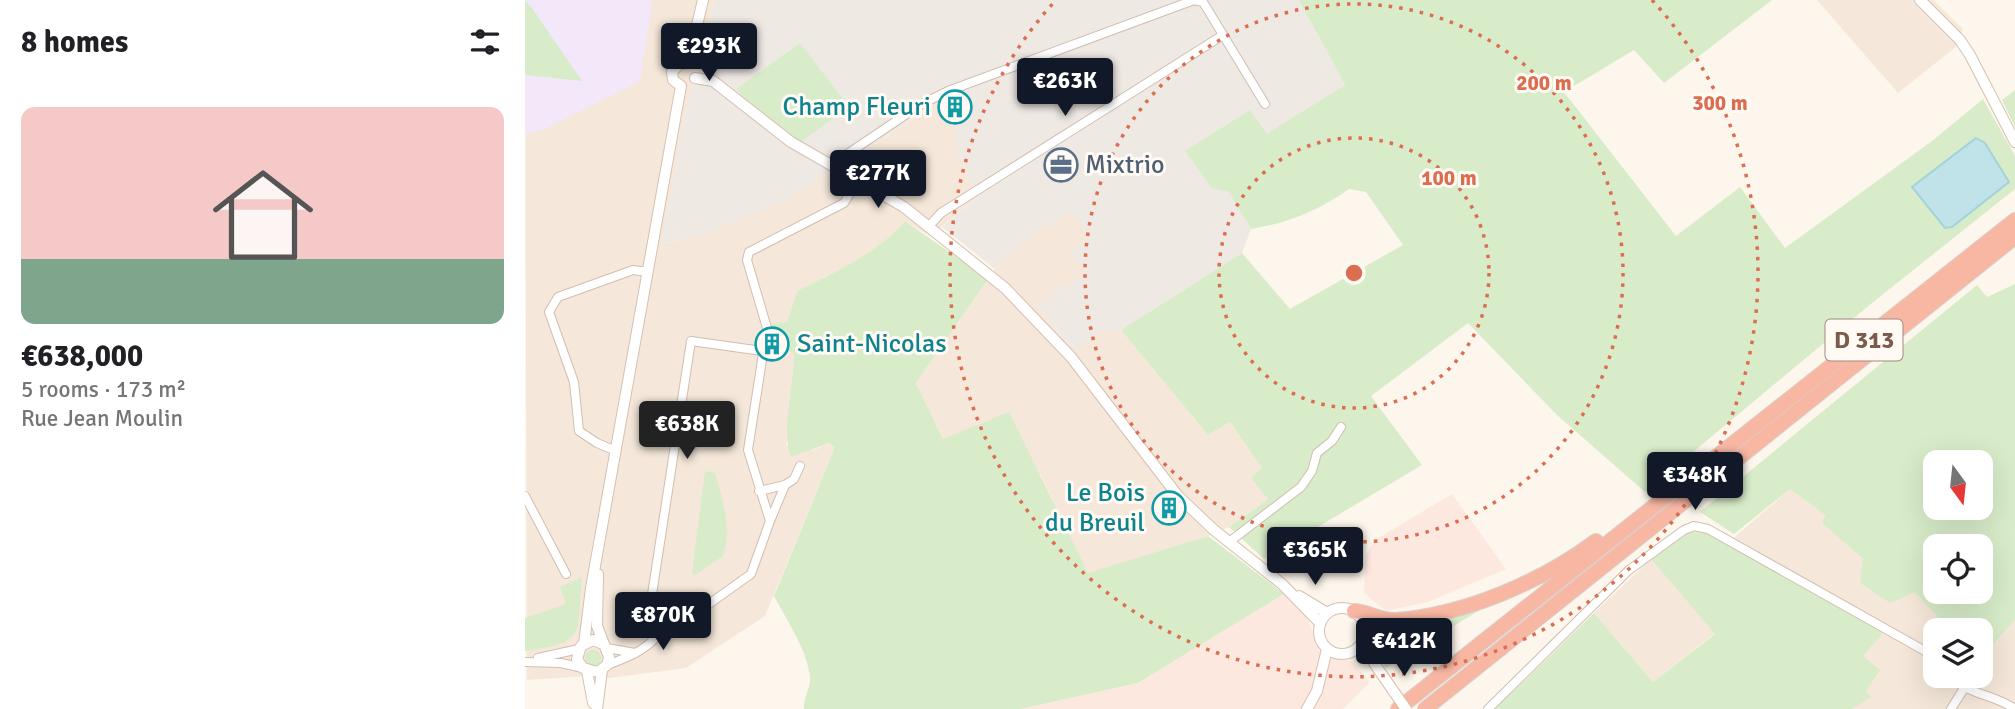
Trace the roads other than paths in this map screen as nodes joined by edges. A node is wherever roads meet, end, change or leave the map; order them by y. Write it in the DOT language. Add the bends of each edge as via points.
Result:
graph roads {
  1 [pos="703,0"];
  2 [pos="1195,0"];
  3 [pos="1920,0"];
  4 [pos="1223,35"];
  5 [pos="688,63"];
  6 [pos="695,78"];
  7 [pos="681,86"];
  8 [pos="1265,104"];
  9 [pos="2015,142"];
  10 [pos="831,165"];
  11 [pos="858,180"];
  12 [pos="2015,220"];
  13 [pos="929,226"];
  14 [pos="2015,237"];
  15 [pos="648,272"];
  16 [pos="762,351"];
  17 [pos="1341,427"];
  18 [pos="616,451"];
  19 [pos="1712,460"];
  20 [pos="800,466"];
  21 [pos="785,485"];
  22 [pos="759,491"];
  23 [pos="525,496"];
  24 [pos="770,521"];
  25 [pos="1229,542"];
  26 [pos="598,561"];
  27 [pos="566,574"];
  28 [pos="1287,589"];
  29 [pos="1354,611"];
  30 [pos="1327,613"];
  31 [pos="1320,623"];
  32 [pos="664,625"];
  33 [pos="582,646"];
  34 [pos="605,646"];
  35 [pos="1327,649"];
  36 [pos="1353,649"];
  37 [pos="1923,649"];
  38 [pos="635,653"];
  39 [pos="525,661"];
  40 [pos="604,667"];
  41 [pos="585,670"];
  42 [pos="1323,674"];
  43 [pos="1963,690"];
  44 [pos="595,709"];
  45 [pos="1307,709"];
  46 [pos="1398,709"];
  47 [pos="1406,709"];
  48 [pos="1425,709"];
  49 [pos="1488,709"];
  50 [pos="1951,709"];
  51 [pos="2015,709"];
  1 -- 5 [label="street"];
  2 -- 4 [label="street" via="1203,2"];
  2 -- 10 [label="street" via="948,91"];
  3 -- 9 [label="street" via="1965,47"];
  4 -- 8 [label="street"];
  4 -- 13 [label="street" via="941,213"];
  5 -- 6 [label="street"];
  5 -- 7 [label="street" via="679,64 672,72"];
  6 -- 7 [label="street"];
  6 -- 10 [label="street" via="713,81 791,142"];
  7 -- 15 [label="street"];
  10 -- 11 [label="street"];
  11 -- 13 [label="street"];
  11 -- 16 [label="street" via="844,203 748,253 767,328"];
  12 -- 19 [label="highway, D 313"];
  13 -- 25 [label="street" via="1035,316 1178,496"];
  14 -- 48 [label="highway, D 313"];
  15 -- 18 [label="street"];
  15 -- 18 [label="street" via="633,271 558,298 549,312 574,382 579,430"];
  16 -- 22 [label="street" via="748,450"];
  16 -- 32 [label="street" via="691,341 651,601"];
  17 -- 25 [label="street" via="1317,453 1301,487"];
  18 -- 26 [label="street"];
  19 -- 29 [label="highway" via="1592,544 1531,580 1419,617 1382,620 1366,611"];
  19 -- 46 [label="highway, D 313"];
  20 -- 21 [label="street"];
  21 -- 22 [label="street"];
  21 -- 24 [label="street"];
  22 -- 24 [label="street"];
  23 -- 27 [label="street"];
  24 -- 32 [label="street" via="751,574 695,614"];
  25 -- 28 [label="street"];
  26 -- 33 [label="street"];
  26 -- 34 [label="street" via="596,617"];
  28 -- 30 [label="street"];
  28 -- 31 [label="street"];
  29 -- 30 [label="street" via="1338,608"];
  29 -- 36 [label="street" via="1365,625"];
  30 -- 31 [label="street"];
  31 -- 35 [label="street" via="1320,639"];
  32 -- 38 [label="street" via="658,637"];
  33 -- 34 [label="street" via="593,640"];
  33 -- 39 [label="street"];
  33 -- 41 [label="street" via="577,659"];
  34 -- 38 [label="street"];
  34 -- 40 [label="street" via="609,657"];
  35 -- 36 [label="street"];
  35 -- 42 [label="street"];
  36 -- 42 [label="street"];
  36 -- 47 [label="street, bridge" via="1376,666"];
  37 -- 49 [label="street" via="1824,591 1695,526 1629,569"];
  38 -- 40 [label="street"];
  39 -- 41 [label="street"];
  40 -- 41 [label="street"];
  40 -- 44 [label="street"];
  41 -- 44 [label="street"];
  42 -- 45 [label="street"];
  43 -- 50 [label="street"];
  43 -- 51 [label="street"];
}
